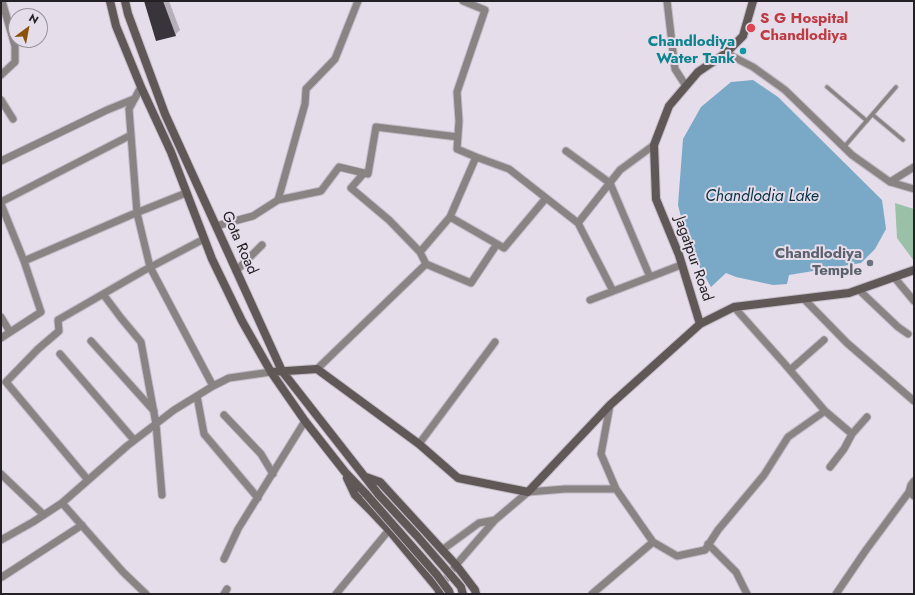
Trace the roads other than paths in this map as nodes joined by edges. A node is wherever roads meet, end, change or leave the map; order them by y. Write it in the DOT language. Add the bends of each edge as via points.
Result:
graph roads {
  1 [pos="2,1"];
  2 [pos="110,1"];
  3 [pos="125,1"];
  4 [pos="358,1"];
  5 [pos="463,1"];
  6 [pos="667,1"];
  7 [pos="753,1"];
  8 [pos="726,53"];
  9 [pos="1,75"];
  10 [pos="686,86"];
  11 [pos="141,87"];
  12 [pos="827,87"];
  13 [pos="896,87"];
  14 [pos="134,99"];
  15 [pos="1,100"];
  16 [pos="873,115"];
  17 [pos="13,119"];
  18 [pos="867,121"];
  19 [pos="131,135"];
  20 [pos="458,137"];
  21 [pos="903,140"];
  22 [pos="654,145"];
  23 [pos="844,147"];
  24 [pos="566,151"];
  25 [pos="476,157"];
  26 [pos="1,161"];
  27 [pos="914,167"];
  28 [pos="364,173"];
  29 [pos="890,182"];
  30 [pos="610,183"];
  31 [pos="914,189"];
  32 [pos="186,193"];
  33 [pos="546,198"];
  34 [pos="278,200"];
  35 [pos="1,203"];
  36 [pos="137,213"];
  37 [pos="450,217"];
  38 [pos="578,223"];
  39 [pos="216,226"];
  40 [pos="204,239"];
  41 [pos="262,244"];
  42 [pos="497,244"];
  43 [pos="420,252"];
  44 [pos="24,261"];
  45 [pos="426,264"];
  46 [pos="681,265"];
  47 [pos="150,268"];
  48 [pos="914,270"];
  49 [pos="236,271"];
  50 [pos="650,277"];
  51 [pos="894,277"];
  52 [pos="859,290"];
  53 [pos="614,291"];
  54 [pos="103,294"];
  55 [pos="804,299"];
  56 [pos="590,300"];
  57 [pos="914,301"];
  58 [pos="734,307"];
  59 [pos="1,317"];
  60 [pos="700,324"];
  61 [pos="10,332"];
  62 [pos="908,334"];
  63 [pos="1,338"];
  64 [pos="824,340"];
  65 [pos="91,341"];
  66 [pos="495,342"];
  67 [pos="60,354"];
  68 [pos="317,369"];
  69 [pos="790,370"];
  70 [pos="282,371"];
  71 [pos="271,372"];
  72 [pos="3,379"];
  73 [pos="213,386"];
  74 [pos="197,396"];
  75 [pos="914,401"];
  76 [pos="610,405"];
  77 [pos="154,411"];
  78 [pos="825,411"];
  79 [pos="224,415"];
  80 [pos="867,417"];
  81 [pos="306,421"];
  82 [pos="156,424"];
  83 [pos="852,434"];
  84 [pos="134,440"];
  85 [pos="419,444"];
  86 [pos="830,466"];
  87 [pos="345,472"];
  88 [pos="1,474"];
  89 [pos="272,474"];
  90 [pos="365,477"];
  91 [pos="88,480"];
  92 [pos="914,481"];
  93 [pos="616,489"];
  94 [pos="528,492"];
  95 [pos="912,494"];
  96 [pos="162,496"];
  97 [pos="258,498"];
  98 [pos="62,503"];
  99 [pos="44,515"];
  100 [pos="495,520"];
  101 [pos="82,525"];
  102 [pos="389,530"];
  103 [pos="1,540"];
  104 [pos="653,542"];
  105 [pos="708,544"];
  106 [pos="442,550"];
  107 [pos="224,559"];
  108 [pos="456,565"];
  109 [pos="1,577"];
  110 [pos="439,592"];
  111 [pos="146,594"];
  112 [pos="336,594"];
  113 [pos="450,594"];
  114 [pos="463,594"];
  115 [pos="476,594"];
  116 [pos="592,594"];
  117 [pos="747,594"];
  118 [pos="836,594"];
  1 -- 9 [label="street" via="14,46 15,62"];
  2 -- 11 [label="street, Gota Road" via="116,26"];
  3 -- 39 [label="street, Gota Road" via="165,114"];
  4 -- 34 [label="street" via="336,59 306,89 305,104"];
  5 -- 20 [label="street" via="485,10 457,92"];
  6 -- 10 [label="street" via="675,69"];
  7 -- 8 [label="street, Jagatpur Road" via="743,36"];
  8 -- 10 [label="street, Jagatpur Road" via="698,72"];
  8 -- 23 [label="street" via="753,67 785,90"];
  10 -- 22 [label="street, Jagatpur Road" via="669,106"];
  11 -- 14 [label="street"];
  11 -- 32 [label="street, Gota Road" via="171,152"];
  12 -- 18 [label="lane"];
  13 -- 16 [label="lane"];
  14 -- 19 [label="street" via="129,109"];
  14 -- 26 [label="street"];
  15 -- 17 [label="street"];
  16 -- 18 [label="lane"];
  16 -- 21 [label="lane"];
  18 -- 23 [label="lane"];
  19 -- 35 [label="street"];
  19 -- 36 [label="street"];
  20 -- 25 [label="street" via="458,149"];
  20 -- 28 [label="street" via="376,127 368,174"];
  22 -- 30 [label="street" via="620,170"];
  22 -- 46 [label="street, Jagatpur Road" via="656,199"];
  23 -- 29 [label="street"];
  24 -- 30 [label="street"];
  25 -- 33 [label="street" via="509,169"];
  25 -- 37 [label="street"];
  27 -- 29 [label="street"];
  28 -- 34 [label="street" via="339,167 321,191"];
  28 -- 43 [label="street" via="352,188 389,220"];
  29 -- 31 [label="street"];
  30 -- 38 [label="street"];
  30 -- 50 [label="street"];
  32 -- 36 [label="street"];
  32 -- 40 [label="street, Gota Road"];
  33 -- 38 [label="street"];
  33 -- 42 [label="street" via="504,248"];
  34 -- 39 [label="street" via="253,216"];
  35 -- 44 [label="street"];
  36 -- 44 [label="street"];
  36 -- 47 [label="street"];
  37 -- 42 [label="street"];
  37 -- 43 [label="street"];
  38 -- 53 [label="street"];
  39 -- 49 [label="street, Gota Road"];
  40 -- 47 [label="street"];
  40 -- 71 [label="street, Gota Road" via="242,321"];
  41 -- 49 [label="street"];
  42 -- 45 [label="street" via="471,283"];
  43 -- 45 [label="street"];
  44 -- 61 [label="street" via="41,312"];
  45 -- 68 [label="street"];
  46 -- 50 [label="street"];
  46 -- 60 [label="street, Jagatpur Road"];
  47 -- 54 [label="street"];
  47 -- 73 [label="street"];
  48 -- 51 [label="street"];
  49 -- 70 [label="street, Gota Road"];
  50 -- 53 [label="street"];
  51 -- 52 [label="street"];
  51 -- 57 [label="street"];
  52 -- 55 [label="street"];
  52 -- 62 [label="street"];
  53 -- 56 [label="street"];
  54 -- 72 [label="street" via="58,320 59,331"];
  54 -- 77 [label="street" via="141,342"];
  55 -- 58 [label="street"];
  55 -- 75 [label="street" via="847,343"];
  58 -- 60 [label="street"];
  58 -- 69 [label="street"];
  59 -- 61 [label="street"];
  60 -- 76 [label="street, Jagatpur Road"];
  61 -- 63 [label="street"];
  64 -- 69 [label="street"];
  65 -- 77 [label="street"];
  66 -- 85 [label="street"];
  67 -- 84 [label="street"];
  68 -- 70 [label="street"];
  68 -- 85 [label="street"];
  69 -- 78 [label="street"];
  70 -- 71 [label="street"];
  70 -- 90 [label="street, Gota Road"];
  71 -- 73 [label="street" via="229,378"];
  71 -- 81 [label="street, Gota Road"];
  72 -- 91 [label="street"];
  73 -- 74 [label="street"];
  74 -- 82 [label="street"];
  74 -- 97 [label="street" via="204,434"];
  76 -- 93 [label="street" via="600,454"];
  76 -- 94 [label="street, Jagatpur Road"];
  77 -- 82 [label="street"];
  78 -- 83 [label="street"];
  78 -- 105 [label="street" via="788,437 764,475"];
  79 -- 89 [label="street" via="261,454"];
  80 -- 83 [label="street"];
  81 -- 87 [label="street, Gota Road"];
  81 -- 89 [label="street"];
  82 -- 84 [label="street"];
  82 -- 96 [label="street"];
  83 -- 86 [label="street"];
  84 -- 91 [label="street"];
  85 -- 94 [label="street" via="458,478"];
  87 -- 102 [label="street" via="355,495"];
  87 -- 113 [label="street, bridge" via="437,575"];
  88 -- 99 [label="street"];
  89 -- 97 [label="street"];
  90 -- 106 [label="street" via="380,482"];
  90 -- 114 [label="street, Gota Road, bridge" via="460,587"];
  91 -- 98 [label="street"];
  92 -- 95 [label="street" via="911,485"];
  93 -- 94 [label="street"];
  93 -- 104 [label="street"];
  94 -- 100 [label="street"];
  95 -- 118 [label="street" via="866,550"];
  97 -- 107 [label="street" via="238,529"];
  98 -- 99 [label="street"];
  98 -- 101 [label="street"];
  99 -- 103 [label="street"];
  100 -- 106 [label="street" via="479,523"];
  100 -- 108 [label="street"];
  101 -- 109 [label="street"];
  101 -- 111 [label="street"];
  102 -- 110 [label="street"];
  102 -- 112 [label="street"];
  104 -- 105 [label="street" via="678,556 705,550"];
  104 -- 116 [label="street"];
  105 -- 117 [label="street" via="736,572"];
  106 -- 108 [label="street"];
  108 -- 110 [label="street"];
  108 -- 115 [label="street"];
}
